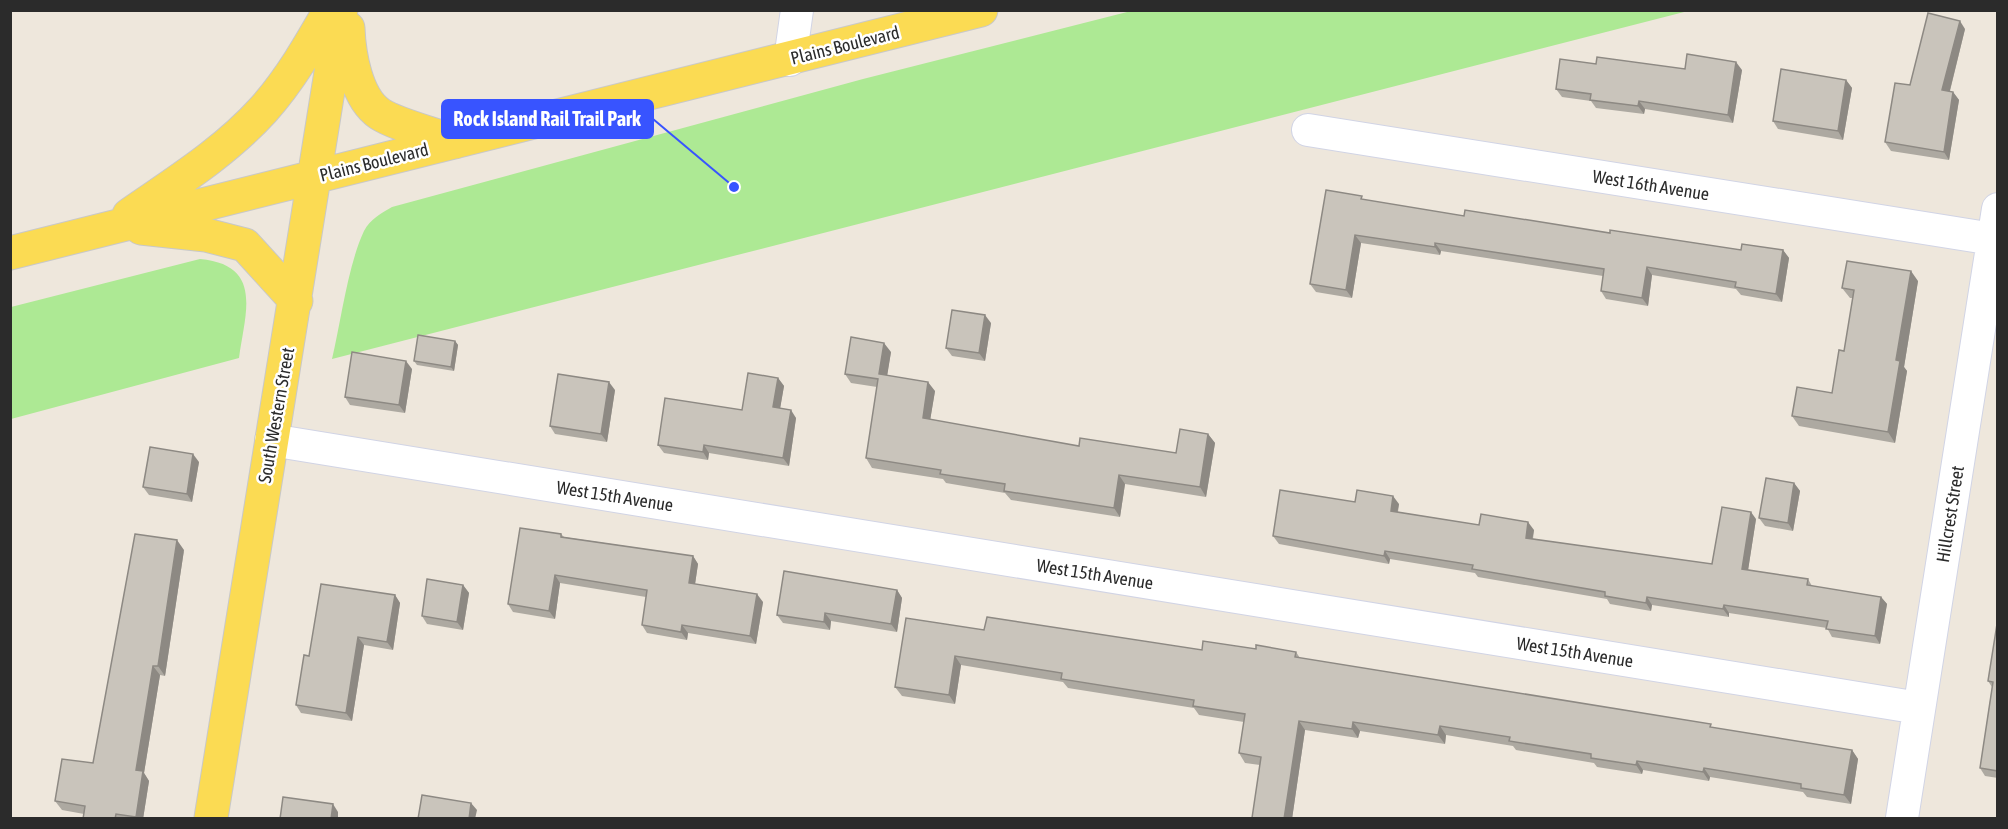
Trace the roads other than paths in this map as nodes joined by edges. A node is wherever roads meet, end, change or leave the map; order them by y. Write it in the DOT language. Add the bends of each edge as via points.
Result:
graph roads {
  1 [pos="330,10"];
  2 [pos="341,10"];
  3 [pos="347,10"];
  4 [pos="797,10"];
  5 [pos="981,10"];
  6 [pos="790,60"];
  7 [pos="1308,130"];
  8 [pos="455,142"];
  9 [pos="316,176"];
  10 [pos="1998,209"];
  11 [pos="115,225"];
  12 [pos="1993,239"];
  13 [pos="10,253"];
  14 [pos="296,301"];
  15 [pos="272,440"];
  16 [pos="1919,708"];
  17 [pos="211,819"];
  18 [pos="1902,819"];
  1 -- 11 [label="main road" via="304,56 262,110 205,161"];
  2 -- 9 [label="main road, South Western Street"];
  3 -- 8 [label="main road" via="349,51 360,88 379,113"];
  4 -- 6 [label="street"];
  5 -- 6 [label="main road, Plains Boulevard"];
  6 -- 8 [label="main road, Plains Boulevard"];
  7 -- 12 [label="street, West 16th Avenue"];
  8 -- 9 [label="main road, Plains Boulevard"];
  9 -- 11 [label="main road, Plains Boulevard"];
  9 -- 14 [label="main road, South Western Street"];
  10 -- 12 [label="street, Hillcrest Street"];
  11 -- 13 [label="main road, Plains Boulevard"];
  11 -- 14 [label="main road" via="206,235 245,245"];
  12 -- 16 [label="street, Hillcrest Street"];
  14 -- 15 [label="main road, South Western Street"];
  15 -- 16 [label="street, West 15th Avenue"];
  15 -- 17 [label="main road, South Western Street"];
  16 -- 18 [label="street, Hillcrest Street"];
}
